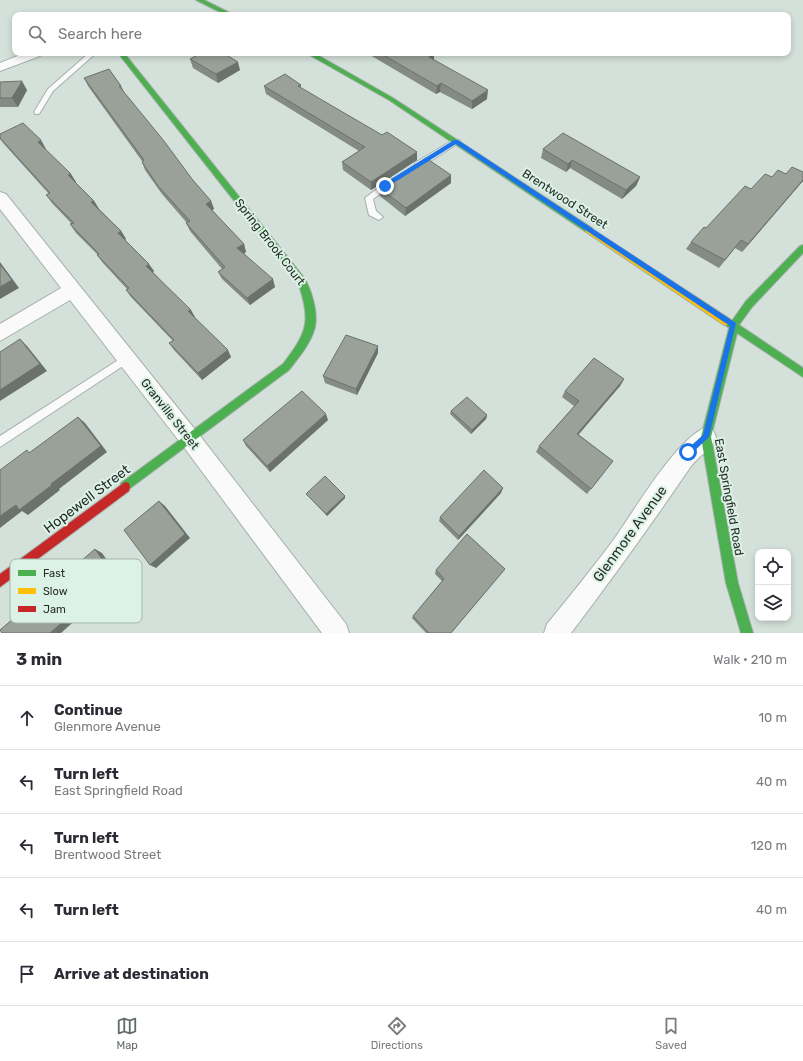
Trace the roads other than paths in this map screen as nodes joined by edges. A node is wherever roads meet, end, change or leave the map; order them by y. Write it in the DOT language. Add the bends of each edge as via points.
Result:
graph roads {
  1 [pos="198,0"];
  2 [pos="224,12"];
  3 [pos="28,56"];
  4 [pos="90,56"];
  5 [pos="123,56"];
  6 [pos="314,56"];
  7 [pos="0,67"];
  8 [pos="37,112"];
  9 [pos="456,142"];
  10 [pos="411,170"];
  11 [pos="398,178"];
  12 [pos="0,198"];
  13 [pos="379,217"];
  14 [pos="803,248"];
  15 [pos="72,290"];
  16 [pos="734,325"];
  17 [pos="0,333"];
  18 [pos="126,359"];
  19 [pos="803,373"];
  20 [pos="706,437"];
  21 [pos="190,439"];
  22 [pos="0,442"];
  23 [pos="29,559"];
  24 [pos="10,574"];
  25 [pos="0,581"];
  26 [pos="337,633"];
  27 [pos="556,633"];
  28 [pos="747,633"];
  1 -- 2 [label="street"];
  3 -- 7 [label="street"];
  4 -- 8 [label="lane" via="50,90"];
  5 -- 21 [label="street, Spring Brook Court" via="302,281 311,306 312,320 308,335 300,351 286,367"];
  6 -- 9 [label="street, Brentwood Street" via="391,99"];
  9 -- 10 [label="lane"];
  9 -- 16 [label="street, Brentwood Street"];
  11 -- 13 [label="lane" via="369,198 372,213"];
  12 -- 15 [label="street, Granville Street"];
  14 -- 16 [label="street, East Springfield Road" via="749,304"];
  15 -- 17 [label="street"];
  15 -- 18 [label="street, Granville Street"];
  16 -- 19 [label="street, Brentwood Street"];
  16 -- 20 [label="street, East Springfield Road"];
  18 -- 21 [label="street, Granville Street"];
  18 -- 22 [label="lane"];
  20 -- 27 [label="street, Glenmore Avenue" via="688,452 620,550"];
  20 -- 28 [label="street, East Springfield Road" via="732,583"];
  21 -- 23 [label="street, Hopewell Street"];
  21 -- 26 [label="street, Granville Street"];
  24 -- 25 [label="street, Hopewell Street"];
}
